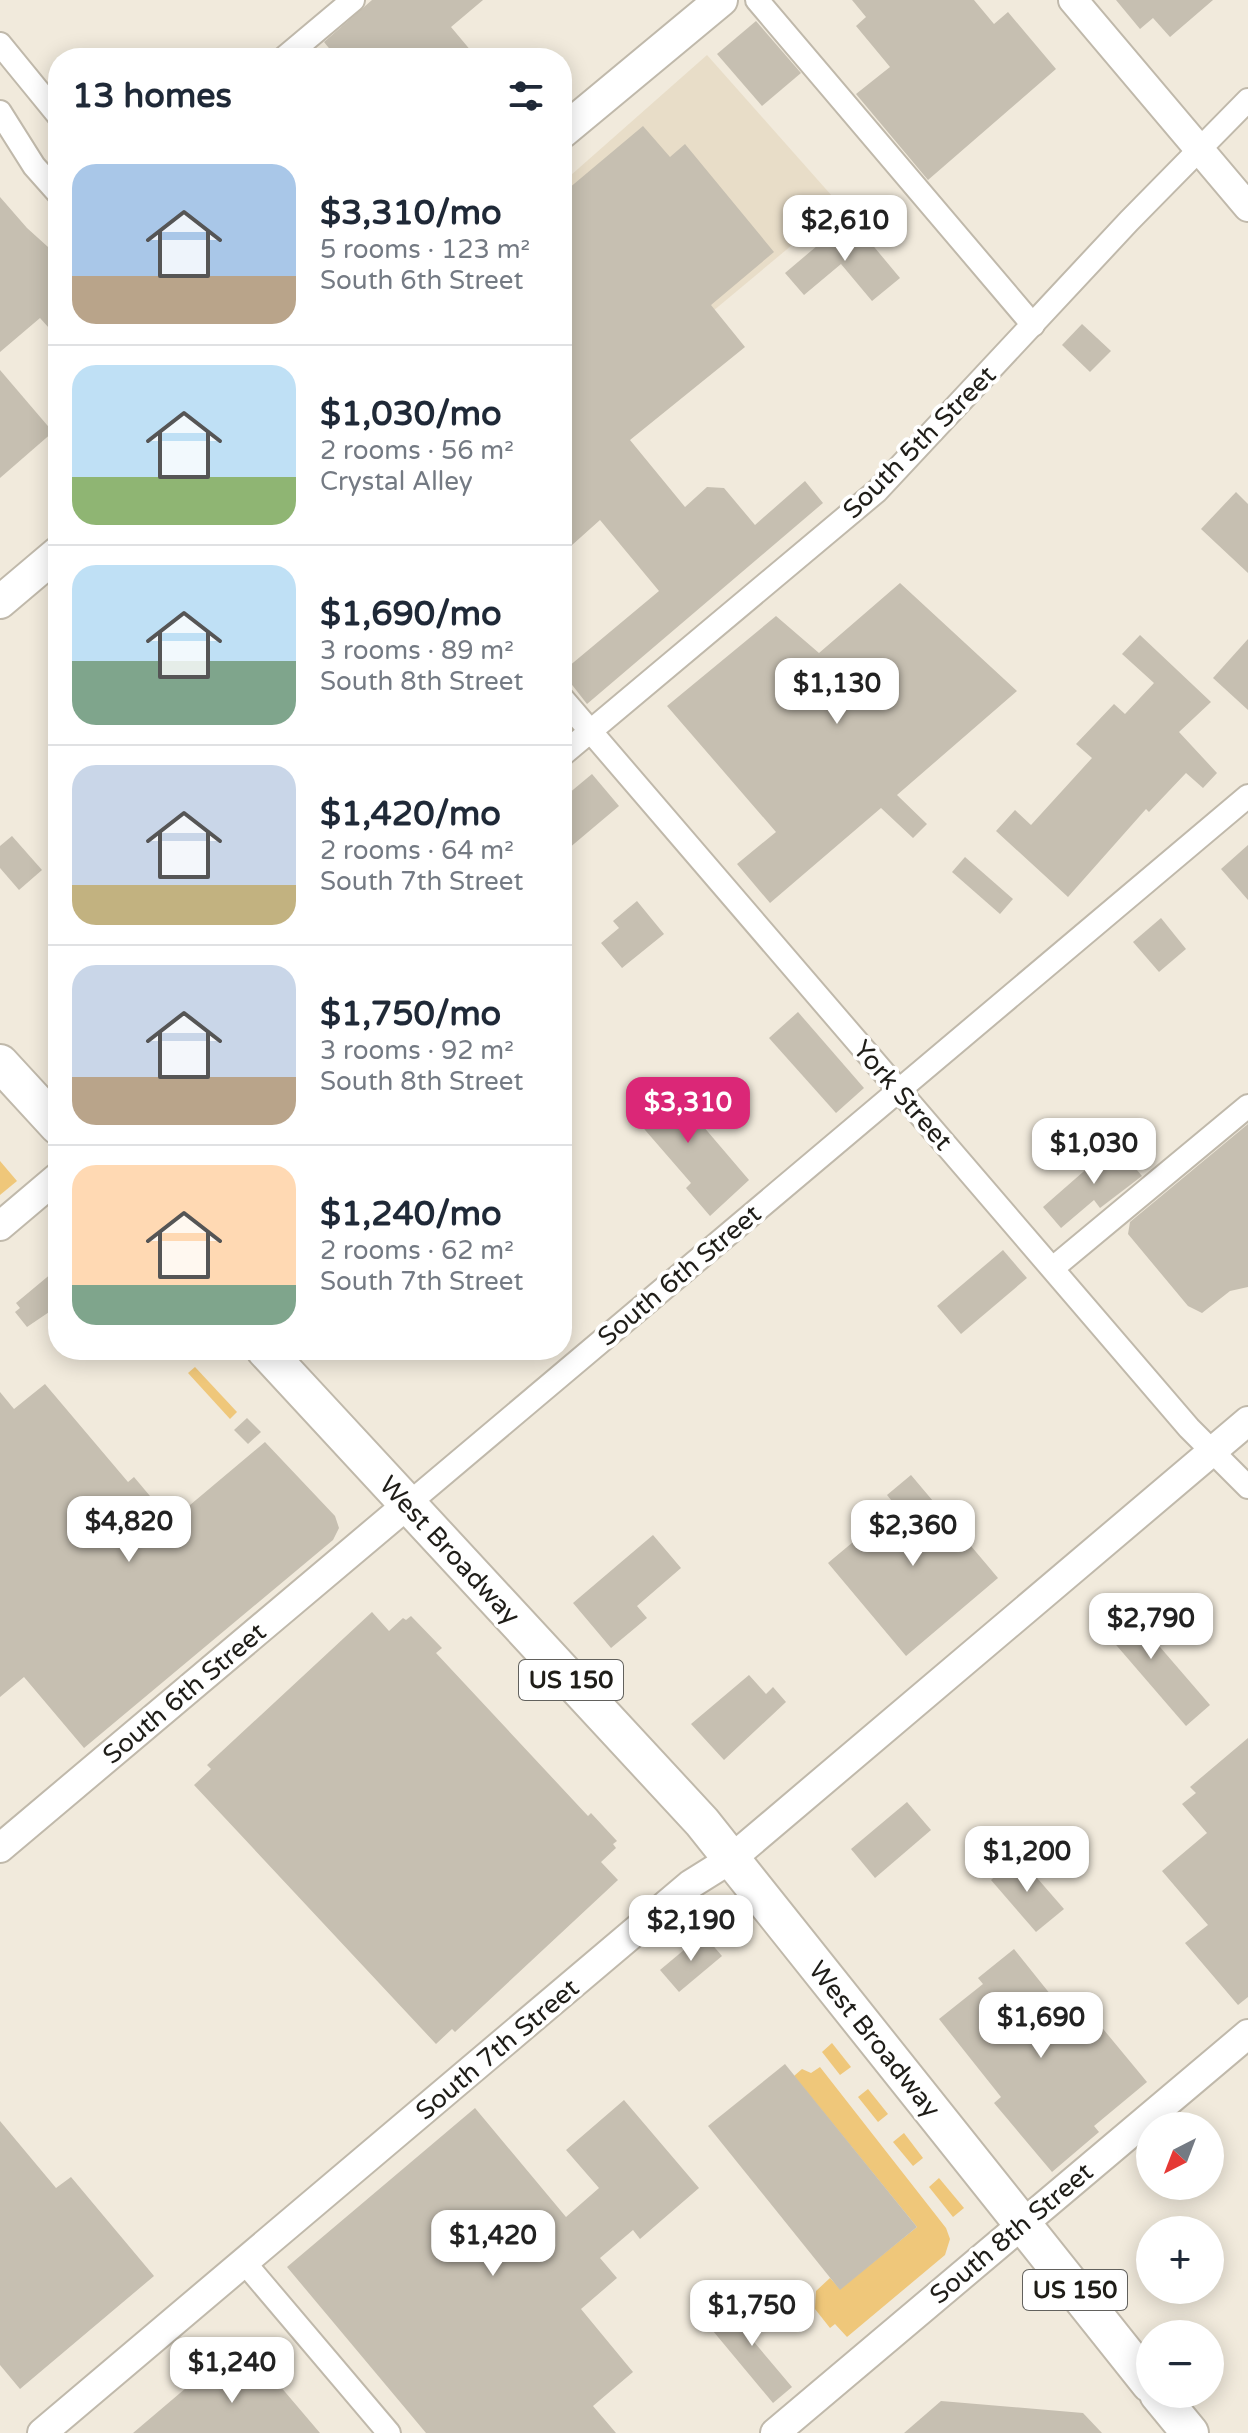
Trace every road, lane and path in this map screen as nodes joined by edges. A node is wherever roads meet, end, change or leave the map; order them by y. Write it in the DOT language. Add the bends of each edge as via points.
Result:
graph roads {
  1 [pos="353,0"];
  2 [pos="721,0"];
  3 [pos="757,0"];
  4 [pos="1073,0"];
  5 [pos="0,44"];
  6 [pos="296,48"];
  7 [pos="1248,100"];
  8 [pos="48,103"];
  9 [pos="0,112"];
  10 [pos="572,124"];
  11 [pos="1201,151"];
  12 [pos="48,182"];
  13 [pos="1248,207"];
  14 [pos="1033,325"];
  15 [pos="48,561"];
  16 [pos="0,602"];
  17 [pos="572,711"];
  18 [pos="589,732"];
  19 [pos="572,746"];
  20 [pos="1248,796"];
  21 [pos="0,1063"];
  22 [pos="898,1089"];
  23 [pos="1248,1106"];
  24 [pos="48,1115"];
  25 [pos="48,1185"];
  26 [pos="0,1226"];
  27 [pos="1053,1268"];
  28 [pos="274,1360"];
  29 [pos="1248,1421"];
  30 [pos="1213,1451"];
  31 [pos="1248,1487"];
  32 [pos="407,1505"];
  33 [pos="0,1848"];
  34 [pos="731,1859"];
  35 [pos="1248,2034"];
  36 [pos="1023,2224"];
  37 [pos="244,2262"];
  38 [pos="1136,2366"];
  39 [pos="1169,2408"];
  40 [pos="42,2433"];
  41 [pos="389,2433"];
  42 [pos="775,2433"];
  43 [pos="1190,2433"];
  1 -- 6 [label="street"];
  2 -- 10 [label="main road"];
  3 -- 14 [label="street"];
  4 -- 11 [label="street"];
  5 -- 8 [label="street"];
  7 -- 11 [label="street, South 5th Street"];
  9 -- 12 [label="street"];
  11 -- 13 [label="street"];
  11 -- 14 [label="street, South 5th Street"];
  14 -- 18 [label="street, South 5th Street" via="877,491"];
  15 -- 16 [label="main road"];
  17 -- 18 [label="street, York Street"];
  18 -- 19 [label="street, South 5th Street"];
  18 -- 22 [label="street, York Street"];
  20 -- 22 [label="street, South 6th Street"];
  21 -- 24 [label="main road"];
  22 -- 27 [label="street, York Street"];
  22 -- 32 [label="street, South 6th Street"];
  23 -- 27 [label="street"];
  25 -- 26 [label="street"];
  27 -- 30 [label="street, York Street"];
  28 -- 32 [label="main road, West Broadway / US 150"];
  29 -- 30 [label="street, South 7th Street"];
  30 -- 31 [label="street, York Street"];
  30 -- 34 [label="street, South 7th Street"];
  32 -- 33 [label="street, South 6th Street"];
  32 -- 34 [label="main road, West Broadway / US 150"];
  34 -- 36 [label="main road, West Broadway / US 150"];
  34 -- 37 [label="street, South 7th Street" via="688,1887"];
  35 -- 36 [label="street, South 8th Street"];
  36 -- 38 [label="main road, West Broadway / US 150"];
  36 -- 42 [label="street, South 8th Street"];
  37 -- 40 [label="street, South 7th Street"];
  37 -- 41 [label="street"];
  39 -- 43 [label="main road"];
}
